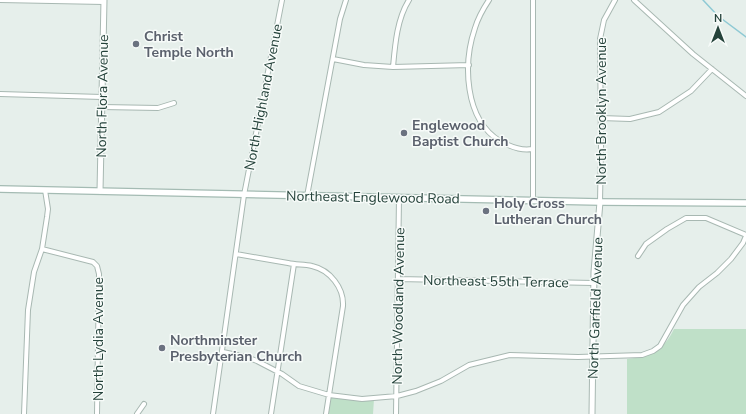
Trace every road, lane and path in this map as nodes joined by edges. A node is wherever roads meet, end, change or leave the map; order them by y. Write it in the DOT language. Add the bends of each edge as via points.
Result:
graph roads {
  1 [pos="0,0"];
  2 [pos="282,0"];
  3 [pos="346,0"];
  4 [pos="409,0"];
  5 [pos="488,0"];
  6 [pos="533,0"];
  7 [pos="615,0"];
  8 [pos="634,0"];
  9 [pos="104,1"];
  10 [pos="333,59"];
  11 [pos="469,65"];
  12 [pos="393,67"];
  13 [pos="712,69"];
  14 [pos="0,94"];
  15 [pos="746,96"];
  16 [pos="102,97"];
  17 [pos="174,103"];
  18 [pos="102,107"];
  19 [pos="601,118"];
  20 [pos="532,149"];
  21 [pos="0,189"];
  22 [pos="45,190"];
  23 [pos="100,191"];
  24 [pos="244,195"];
  25 [pos="307,196"];
  26 [pos="399,198"];
  27 [pos="533,200"];
  28 [pos="600,202"];
  29 [pos="746,204"];
  30 [pos="746,236"];
  31 [pos="42,249"];
  32 [pos="236,254"];
  33 [pos="638,256"];
  34 [pos="294,264"];
  35 [pos="398,279"];
  36 [pos="593,283"];
  37 [pos="223,352"];
  38 [pos="593,357"];
  39 [pos="277,370"];
  40 [pos="329,395"];
  41 [pos="397,396"];
  42 [pos="144,404"];
  43 [pos="24,414"];
  44 [pos="97,414"];
  45 [pos="137,414"];
  46 [pos="213,414"];
  47 [pos="271,414"];
  48 [pos="326,414"];
  49 [pos="396,414"];
  50 [pos="592,414"];
  1 -- 9 [label="street"];
  2 -- 24 [label="street, North Highland Avenue"];
  3 -- 10 [label="street"];
  4 -- 12 [label="street" via="401,20"];
  5 -- 11 [label="street" via="471,41"];
  6 -- 20 [label="street"];
  7 -- 19 [label="street, North Brooklyn Avenue" via="606,14 601,33"];
  8 -- 13 [label="street"];
  9 -- 16 [label="street, North Flora Avenue"];
  10 -- 12 [label="street"];
  10 -- 25 [label="street"];
  11 -- 12 [label="street"];
  11 -- 20 [label="street" via="471,97 484,127 508,145"];
  13 -- 15 [label="street"];
  13 -- 19 [label="street" via="691,91 658,112 630,119"];
  14 -- 16 [label="street"];
  16 -- 18 [label="street, North Flora Avenue"];
  17 -- 18 [label="street" via="158,108"];
  18 -- 23 [label="street, North Flora Avenue"];
  19 -- 28 [label="street, North Brooklyn Avenue"];
  20 -- 27 [label="street"];
  21 -- 22 [label="main road, Northeast Englewood Road"];
  22 -- 23 [label="main road, Northeast Englewood Road"];
  22 -- 31 [label="street" via="48,209"];
  23 -- 24 [label="main road, Northeast Englewood Road"];
  24 -- 25 [label="main road, Northeast Englewood Road"];
  24 -- 32 [label="street"];
  25 -- 26 [label="main road, Northeast Englewood Road"];
  26 -- 27 [label="main road, Northeast Englewood Road"];
  26 -- 35 [label="street, North Woodland Avenue"];
  27 -- 28 [label="main road, Northeast Englewood Road"];
  28 -- 29 [label="main road, Northeast Englewood Road"];
  28 -- 36 [label="street, North Garfield Avenue"];
  30 -- 33 [label="street" via="706,218 686,218 646,244"];
  30 -- 38 [label="street" via="731,260 683,306 658,348 642,355"];
  31 -- 43 [label="street" via="34,272 28,310"];
  31 -- 44 [label="street, North Lydia Avenue" via="90,260 96,264 99,274"];
  32 -- 34 [label="street"];
  32 -- 37 [label="street"];
  34 -- 39 [label="street"];
  34 -- 40 [label="street" via="321,269 331,276 343,296"];
  35 -- 36 [label="street, Northeast 55th Terrace"];
  35 -- 41 [label="street, North Woodland Avenue"];
  36 -- 38 [label="street, North Garfield Avenue"];
  37 -- 39 [label="street" via="246,357"];
  37 -- 46 [label="street"];
  38 -- 41 [label="street" via="499,357 469,365 432,385"];
  38 -- 50 [label="street, North Garfield Avenue"];
  39 -- 40 [label="street" via="299,386"];
  39 -- 47 [label="street"];
  40 -- 41 [label="street" via="362,400"];
  40 -- 48 [label="street"];
  41 -- 49 [label="street, North Woodland Avenue"];
  42 -- 45 [label="street"];
}
